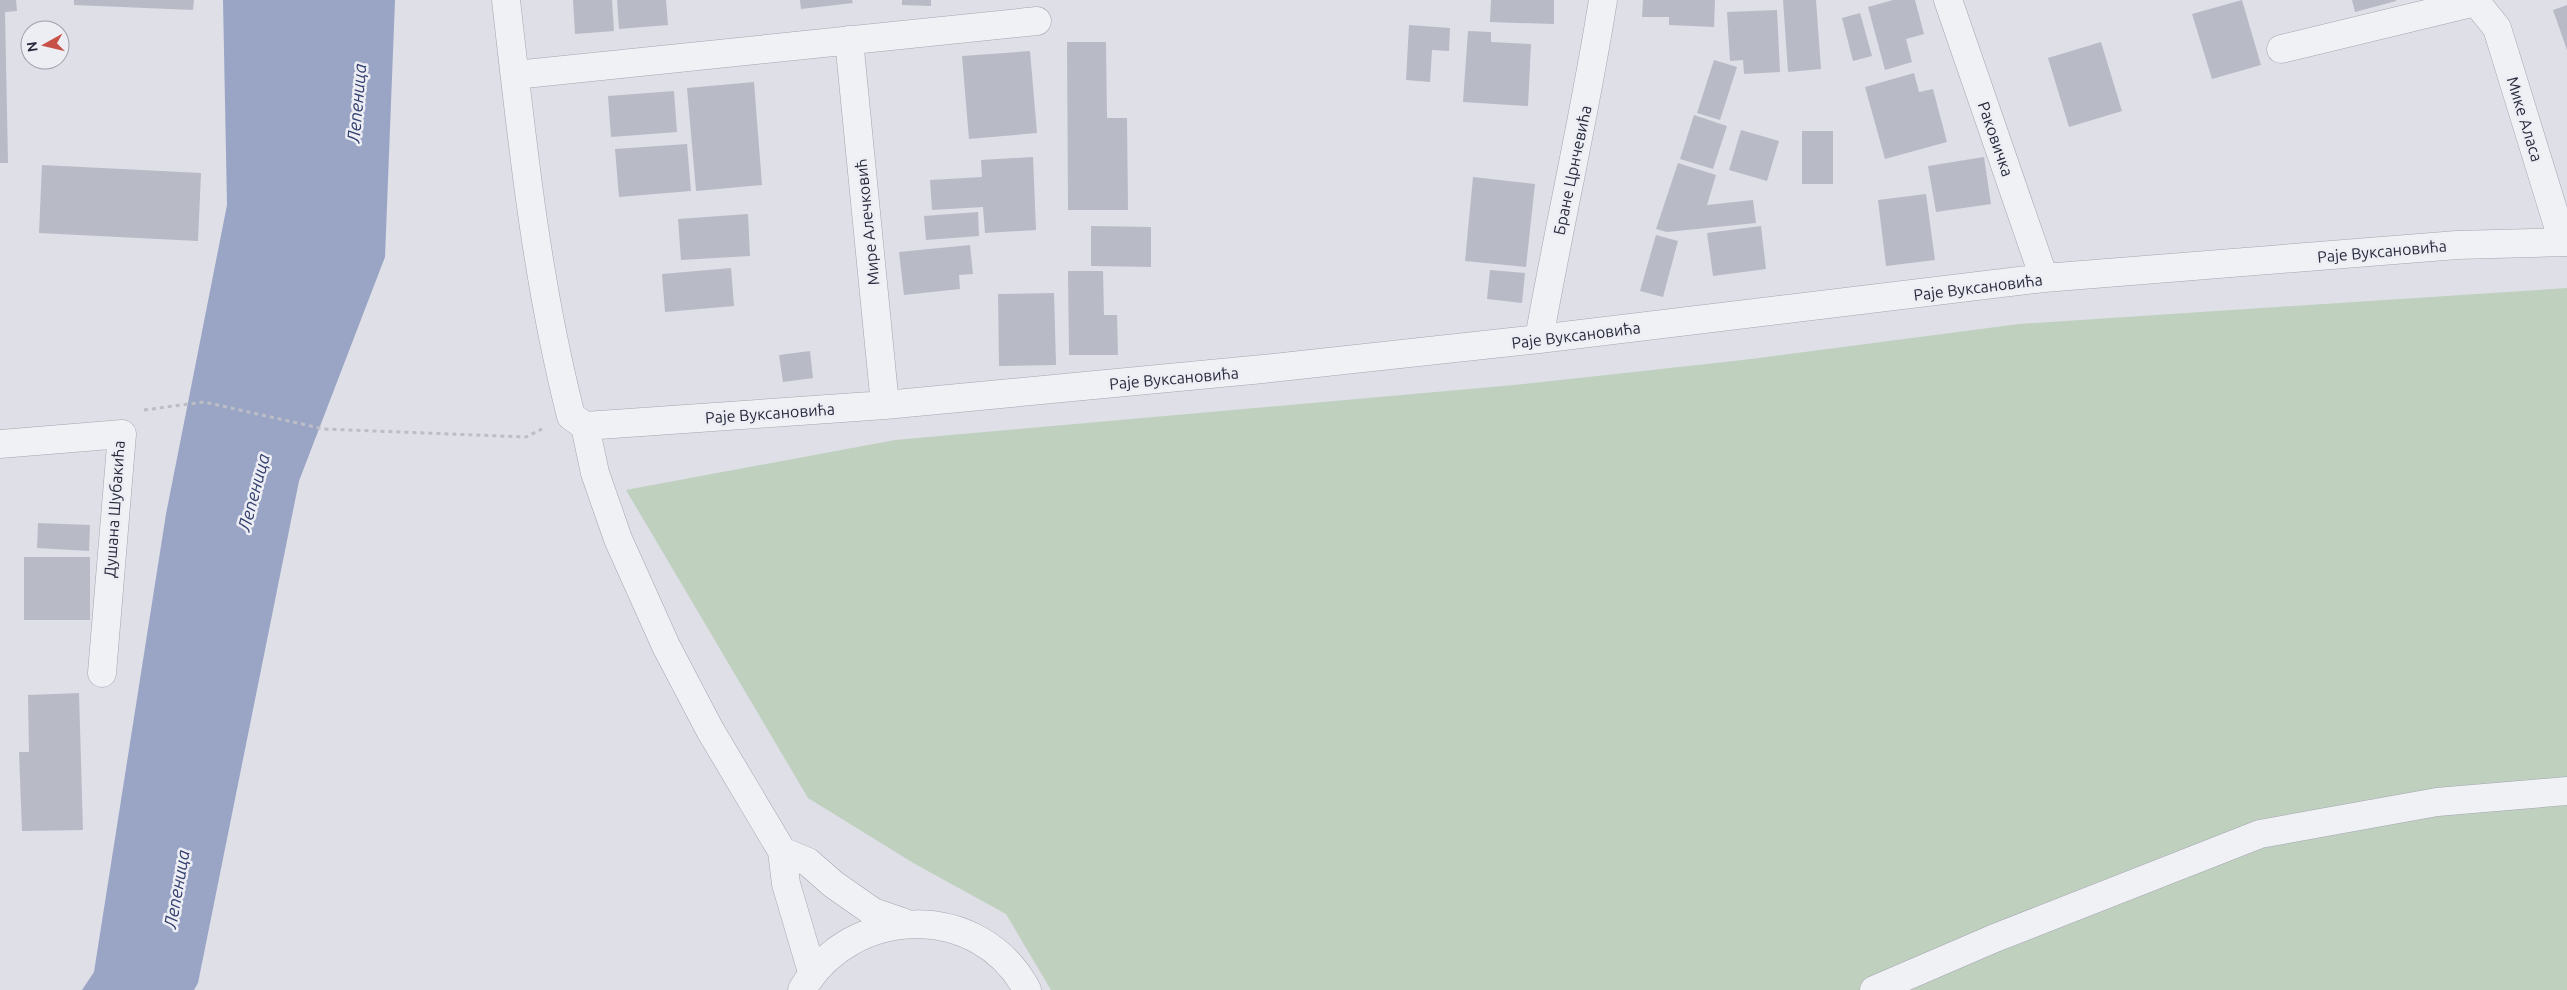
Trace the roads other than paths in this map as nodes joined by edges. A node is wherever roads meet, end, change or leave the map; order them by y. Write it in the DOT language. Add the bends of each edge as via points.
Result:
graph roads {
  1 [pos="506,0"];
  2 [pos="1603,0"];
  3 [pos="1948,0"];
  4 [pos="2477,1"];
  5 [pos="1037,21"];
  6 [pos="848,40"];
  7 [pos="2281,49"];
  8 [pos="514,76"];
  9 [pos="2565,242"];
  10 [pos="2044,278"];
  11 [pos="1540,339"];
  12 [pos="885,405"];
  13 [pos="578,421"];
  14 [pos="0,444"];
  15 [pos="102,673"];
  16 [pos="2567,791"];
  17 [pos="782,851"];
  18 [pos="905,924"];
  19 [pos="807,981"];
  20 [pos="1027,990"];
  21 [pos="1874,990"];
  1 -- 8 [label="street"];
  2 -- 11 [label="street, Бране Црнчевића" via="1588,98 1559,228"];
  3 -- 10 [label="street, Раковичка"];
  4 -- 7 [label="street, Мике Аласа"];
  4 -- 9 [label="street, Мике Аласа" via="2497,28"];
  5 -- 6 [label="street"];
  6 -- 8 [label="street"];
  6 -- 12 [label="street, Мире Алечковић"];
  8 -- 13 [label="street" via="529,206 553,347"];
  9 -- 10 [label="street, Раје Вуксановића" via="2457,245"];
  10 -- 11 [label="street, Раје Вуксановића"];
  11 -- 12 [label="street, Раје Вуксановића"];
  12 -- 13 [label="street, Раје Вуксановића"];
  13 -- 17 [label="street" via="618,540 662,638 710,730"];
  14 -- 15 [label="street, Душана Шубакића" via="122,434"];
  16 -- 21 [label="street" via="2437,802 2260,834 1995,938"];
  17 -- 18 [label="street" via="808,862 873,912"];
  17 -- 19 [label="street"];
  18 -- 19 [label="street" via="872,930 842,945"];
  18 -- 20 [label="street" via="938,926 970,936 998,954"];
}
